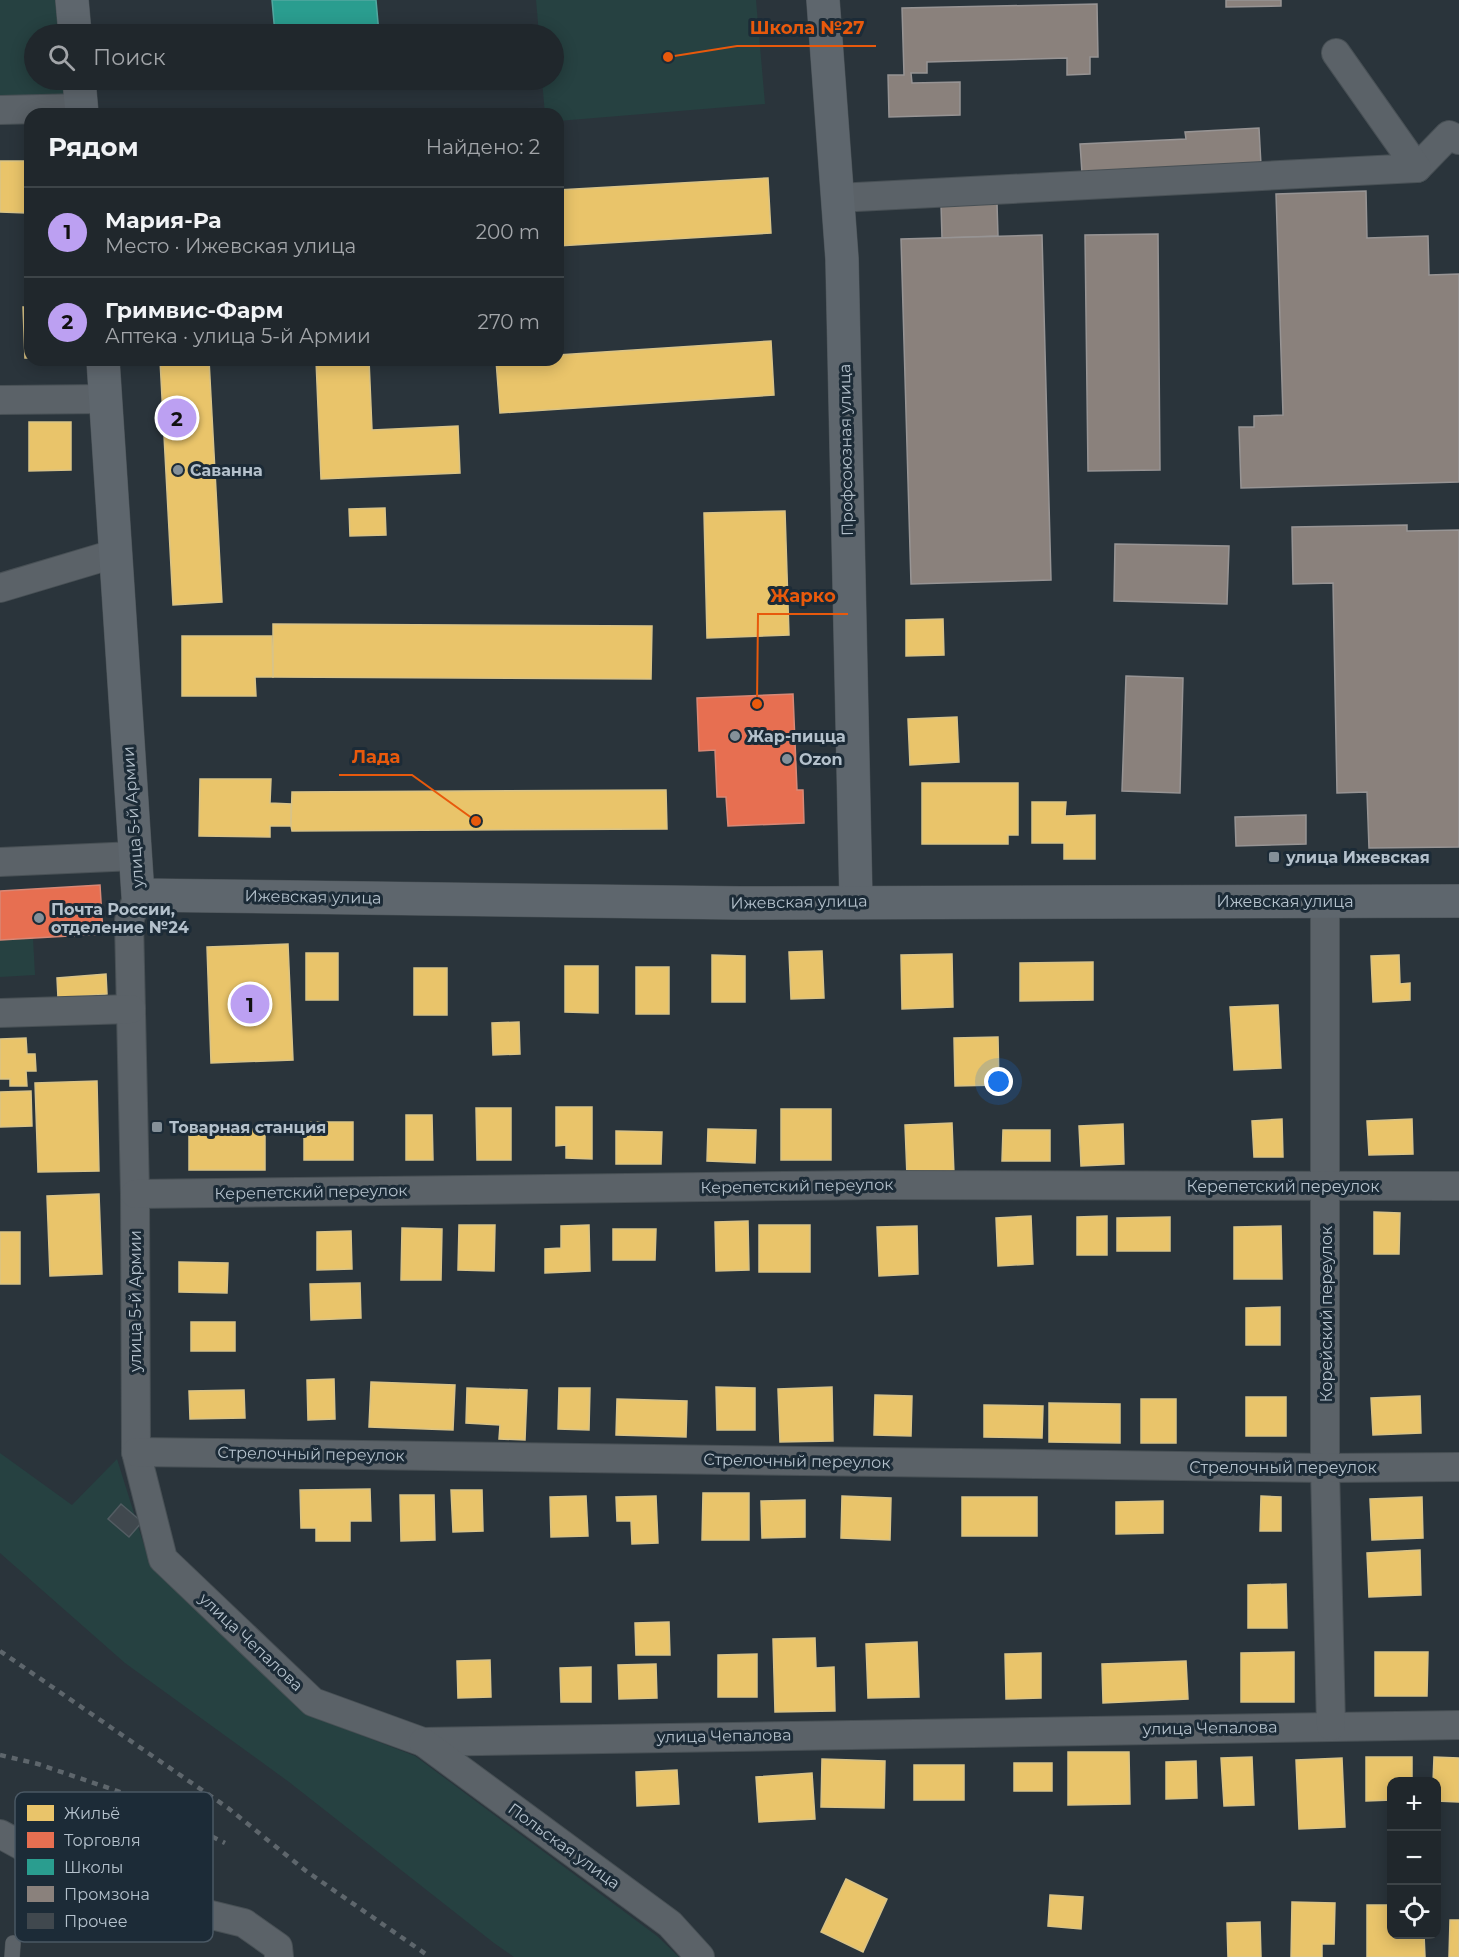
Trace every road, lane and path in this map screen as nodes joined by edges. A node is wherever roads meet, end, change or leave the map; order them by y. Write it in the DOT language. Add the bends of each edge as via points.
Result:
graph roads {
  1 [pos="72,0"];
  2 [pos="824,0"];
  3 [pos="74,24"];
  4 [pos="1336,53"];
  5 [pos="80,101"];
  6 [pos="0,110"];
  7 [pos="1459,140"];
  8 [pos="1417,168"];
  9 [pos="837,198"];
  10 [pos="103,366"];
  11 [pos="106,399"];
  12 [pos="0,400"];
  13 [pos="117,554"];
  14 [pos="0,588"];
  15 [pos="135,856"];
  16 [pos="0,862"];
  17 [pos="138,895"];
  18 [pos="856,901"];
  19 [pos="1459,901"];
  20 [pos="1325,902"];
  21 [pos="131,1009"];
  22 [pos="0,1013"];
  23 [pos="1326,1186"];
  24 [pos="1459,1186"];
  25 [pos="135,1194"];
  26 [pos="136,1452"];
  27 [pos="1459,1467"];
  28 [pos="1325,1468"];
  29 [pos="1459,1725"];
  30 [pos="1331,1726"];
  31 [pos="423,1742"];
  32 [pos="0,1834"];
  33 [pos="15,1842"];
  34 [pos="213,1915"];
  35 [pos="279,1957"];
  36 [pos="700,1957"];
  1 -- 3 [label="main road"];
  2 -- 9 [label="main road, Профсоюзная улица"];
  4 -- 8 [label="street"];
  5 -- 6 [label="street"];
  7 -- 8 [label="street" via="1449,135"];
  8 -- 9 [label="street"];
  9 -- 18 [label="main road, Профсоюзная улица" via="842,259"];
  10 -- 11 [label="main road, улица 5-й Армии"];
  11 -- 12 [label="street"];
  11 -- 13 [label="main road, улица 5-й Армии"];
  13 -- 14 [label="street"];
  13 -- 15 [label="main road, улица 5-й Армии"];
  15 -- 16 [label="street"];
  15 -- 17 [label="main road, улица 5-й Армии"];
  17 -- 18 [label="main road, Ижевская улица"];
  17 -- 21 [label="street, улица 5-й Армии" via="129,921"];
  18 -- 20 [label="main road, Ижевская улица"];
  19 -- 20 [label="main road, Ижевская улица"];
  20 -- 23 [label="street, Корейский переулок"];
  21 -- 22 [label="street"];
  21 -- 25 [label="street, улица 5-й Армии"];
  23 -- 24 [label="street, Керепетский переулок"];
  23 -- 25 [label="street, Керепетский переулок" via="874,1185"];
  23 -- 28 [label="street, Корейский переулок"];
  25 -- 26 [label="street, улица 5-й Армии"];
  26 -- 28 [label="street, Стрелочный переулок"];
  26 -- 31 [label="street, улица Чепалова" via="163,1559 314,1701"];
  27 -- 28 [label="street, Стрелочный переулок"];
  28 -- 30 [label="street, Корейский переулок"];
  29 -- 30 [label="street, улица Чепалова"];
  30 -- 31 [label="street, улица Чепалова"];
  31 -- 36 [label="street, Польская улица" via="670,1924"];
  32 -- 33 [label="street"];
  34 -- 35 [label="street" via="244,1923 278,1947"];
}
